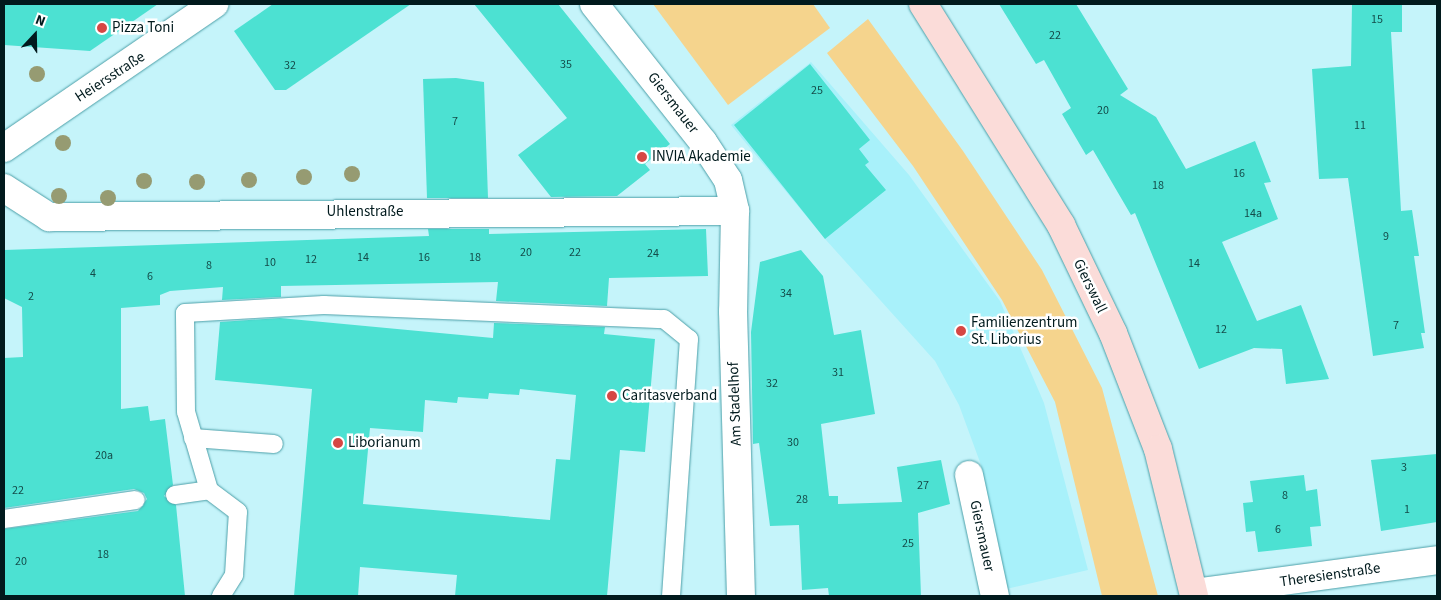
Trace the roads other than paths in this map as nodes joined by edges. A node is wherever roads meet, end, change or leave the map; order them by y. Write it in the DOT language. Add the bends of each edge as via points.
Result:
graph roads {
  1 [pos="214,4"];
  2 [pos="594,4"];
  3 [pos="924,4"];
  4 [pos="8,137"];
  5 [pos="4,188"];
  6 [pos="734,212"];
  7 [pos="193,438"];
  8 [pos="274,444"];
  9 [pos="969,475"];
  10 [pos="209,490"];
  11 [pos="175,495"];
  12 [pos="136,500"];
  13 [pos="4,519"];
  14 [pos="1437,560"];
  15 [pos="1194,595"];
  16 [pos="221,596"];
  17 [pos="671,596"];
  18 [pos="741,596"];
  19 [pos="995,596"];
  1 -- 4 [label="street, Heiersstraße"];
  2 -- 6 [label="street, Giersmauer" via="703,142 728,180"];
  3 -- 15 [label="main road, Gierswall" via="1061,225 1113,333 1158,449"];
  5 -- 6 [label="street, Uhlenstraße" via="49,217"];
  6 -- 18 [label="street, Am Stadelhof" via="732,311"];
  7 -- 8 [label="lane"];
  7 -- 10 [label="lane"];
  7 -- 17 [label="lane" via="186,412 185,312 324,305 664,319 689,339"];
  9 -- 19 [label="street, Giersmauer"];
  10 -- 11 [label="lane"];
  10 -- 16 [label="lane" via="238,512 234,575"];
  12 -- 13 [label="lane"];
  14 -- 15 [label="street, Theresienstraße"];
}
